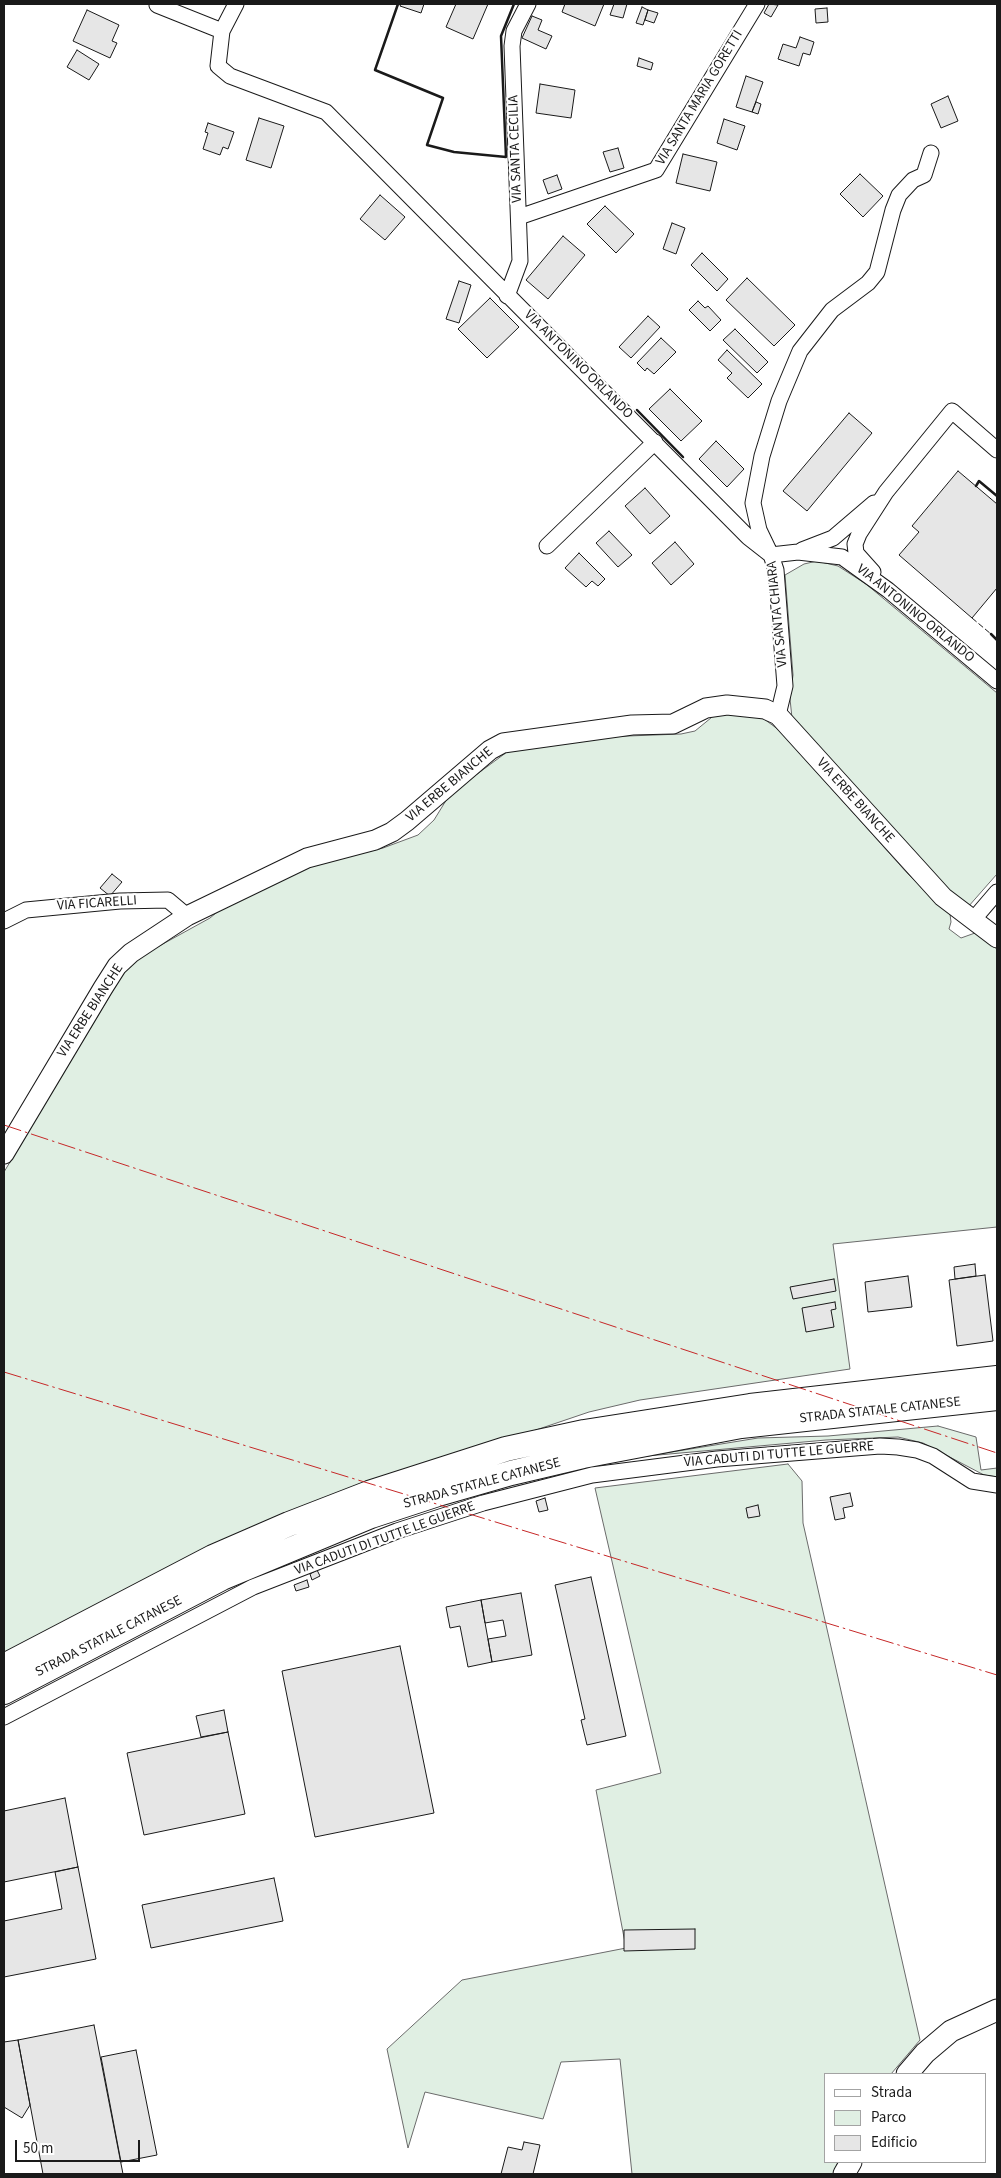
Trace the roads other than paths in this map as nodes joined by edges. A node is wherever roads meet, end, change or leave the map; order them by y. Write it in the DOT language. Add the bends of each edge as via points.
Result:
graph roads {
  1 [pos="236,4"];
  2 [pos="528,4"];
  3 [pos="757,4"];
  4 [pos="157,5"];
  5 [pos="222,31"];
  6 [pos="931,153"];
  7 [pos="519,217"];
  8 [pos="507,296"];
  9 [pos="655,442"];
  10 [pos="997,450"];
  11 [pos="886,492"];
  12 [pos="546,546"];
  13 [pos="798,552"];
  14 [pos="771,555"];
  15 [pos="892,593"];
  16 [pos="997,681"];
  17 [pos="778,715"];
  18 [pos="997,892"];
  19 [pos="187,916"];
  20 [pos="973,920"];
  21 [pos="4,921"];
  22 [pos="997,938"];
  23 [pos="4,1154"];
  24 [pos="997,1378"];
  25 [pos="997,1398"];
  26 [pos="997,1485"];
  27 [pos="4,1666"];
  28 [pos="4,1692"];
  29 [pos="4,1717"];
  30 [pos="997,2010"];
  31 [pos="908,2073"];
  32 [pos="850,2163"];
  33 [pos="844,2174"];
  1 -- 5 [label="street, VIA ANTONINO ORLANDO"];
  2 -- 7 [label="street, VIA SANTA CECILIA" via="514,31 512,46"];
  3 -- 7 [label="street, VIA SANTA MARIA GORETTI" via="656,170"];
  4 -- 5 [label="street"];
  5 -- 8 [label="street, VIA ANTONINO ORLANDO" via="218,66 230,76 326,112"];
  6 -- 14 [label="street, VIA SANTA CHIARA" via="924,175 913,180 899,195 877,272 832,310 800,351 779,401 762,456 753,503 759,530"];
  7 -- 8 [label="street, VIA SANTA CECILIA" via="520,261"];
  8 -- 9 [label="street, VIA ANTONINO ORLANDO"];
  9 -- 12 [label="street"];
  9 -- 14 [label="street, VIA ANTONINO ORLANDO" via="748,537"];
  10 -- 11 [label="street" via="952,411"];
  11 -- 13 [label="street" via="832,538"];
  11 -- 15 [label="street" via="855,544 859,557"];
  13 -- 14 [label="street, VIA ANTONINO ORLANDO"];
  13 -- 15 [label="street, VIA ANTONINO ORLANDO" via="842,557"];
  14 -- 17 [label="street, VIA SANTA CHIARA" via="776,570 785,686"];
  15 -- 16 [label="street, VIA ANTONINO ORLANDO"];
  17 -- 19 [label="street, VIA ERBE BIANCHE" via="764,709 727,705 706,708 673,724 503,742 392,832 375,840 307,858"];
  17 -- 20 [label="street, VIA ERBE BIANCHE" via="920,874"];
  18 -- 20 [label="street"];
  19 -- 21 [label="street, VIA FICARELLI" via="168,900 120,901 26,910"];
  19 -- 23 [label="street, VIA ERBE BIANCHE" via="117,966"];
  20 -- 22 [label="street, VIA ERBE BIANCHE"];
  24 -- 27 [label="main road, STRADA STATALE CATANESE" via="750,1406 584,1432 506,1449 369,1493 289,1524 213,1558"];
  25 -- 28 [label="main road, STRADA STATALE CATANESE" via="741,1426 583,1456 438,1494 371,1516 222,1578"];
  26 -- 29 [label="street, VIA CADUTI DI TUTTE LE GUERRE" via="972,1480 933,1456 916,1450 880,1446 717,1459 592,1475 483,1503 397,1531 253,1587"];
  30 -- 31 [label="main road" via="951,2031"];
  32 -- 33 [label="main road"];
}
